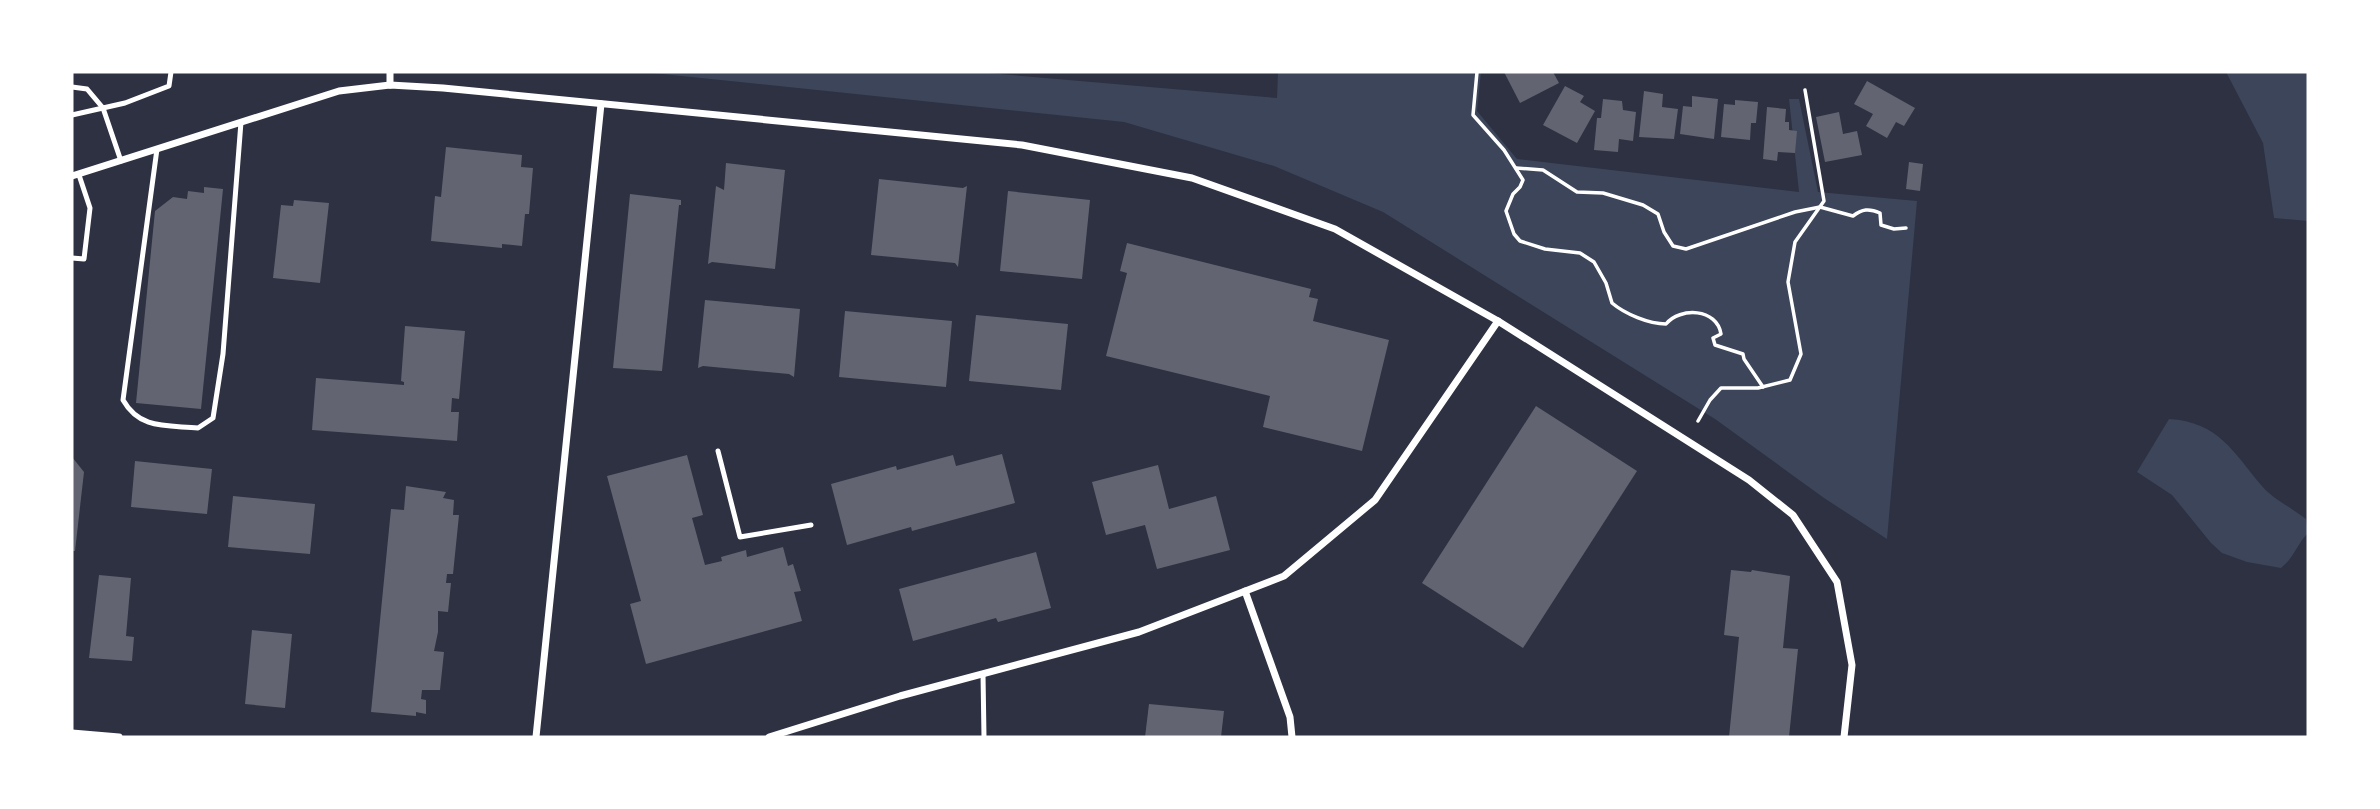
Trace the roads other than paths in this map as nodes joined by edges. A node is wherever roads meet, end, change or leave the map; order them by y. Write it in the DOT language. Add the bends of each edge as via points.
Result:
graph roads {
  1 [pos="171,72"];
  2 [pos="390,72"];
  3 [pos="390,85"];
  4 [pos="72,87"];
  5 [pos="601,104"];
  6 [pos="103,108"];
  7 [pos="72,115"];
  8 [pos="241,122"];
  9 [pos="157,149"];
  10 [pos="121,161"];
  11 [pos="75,175"];
  12 [pos="72,258"];
  13 [pos="1498,321"];
  14 [pos="718,451"];
  15 [pos="811,525"];
  16 [pos="1245,591"];
  17 [pos="983,674"];
  18 [pos="72,733"];
  19 [pos="105,737"];
  20 [pos="119,737"];
  21 [pos="536,737"];
  22 [pos="769,737"];
  23 [pos="984,737"];
  24 [pos="1292,737"];
  25 [pos="1844,737"];
  1 -- 6 [label="lane" via="169,86"];
  2 -- 3 [label="street"];
  3 -- 5 [label="street"];
  3 -- 8 [label="street" via="339,91"];
  4 -- 6 [label="lane" via="88,89"];
  5 -- 13 [label="street" via="1022,145 1192,178 1335,229"];
  5 -- 21 [label="street"];
  6 -- 7 [label="lane"];
  6 -- 10 [label="lane"];
  8 -- 9 [label="street"];
  8 -- 9 [label="lane" via="223,354 213,418 198,428 145,423 123,400"];
  9 -- 10 [label="street"];
  10 -- 11 [label="street"];
  11 -- 12 [label="lane" via="90,208 84,259"];
  13 -- 16 [label="street" via="1375,500 1284,576"];
  13 -- 25 [label="street" via="1749,480 1793,514 1837,582 1852,665"];
  14 -- 15 [label="lane" via="740,537"];
  16 -- 17 [label="street" via="1139,632"];
  16 -- 24 [label="street" via="1290,717"];
  17 -- 22 [label="street"];
  17 -- 23 [label="lane"];
  18 -- 19 [label="street"];
  19 -- 20 [label="street"];
}
